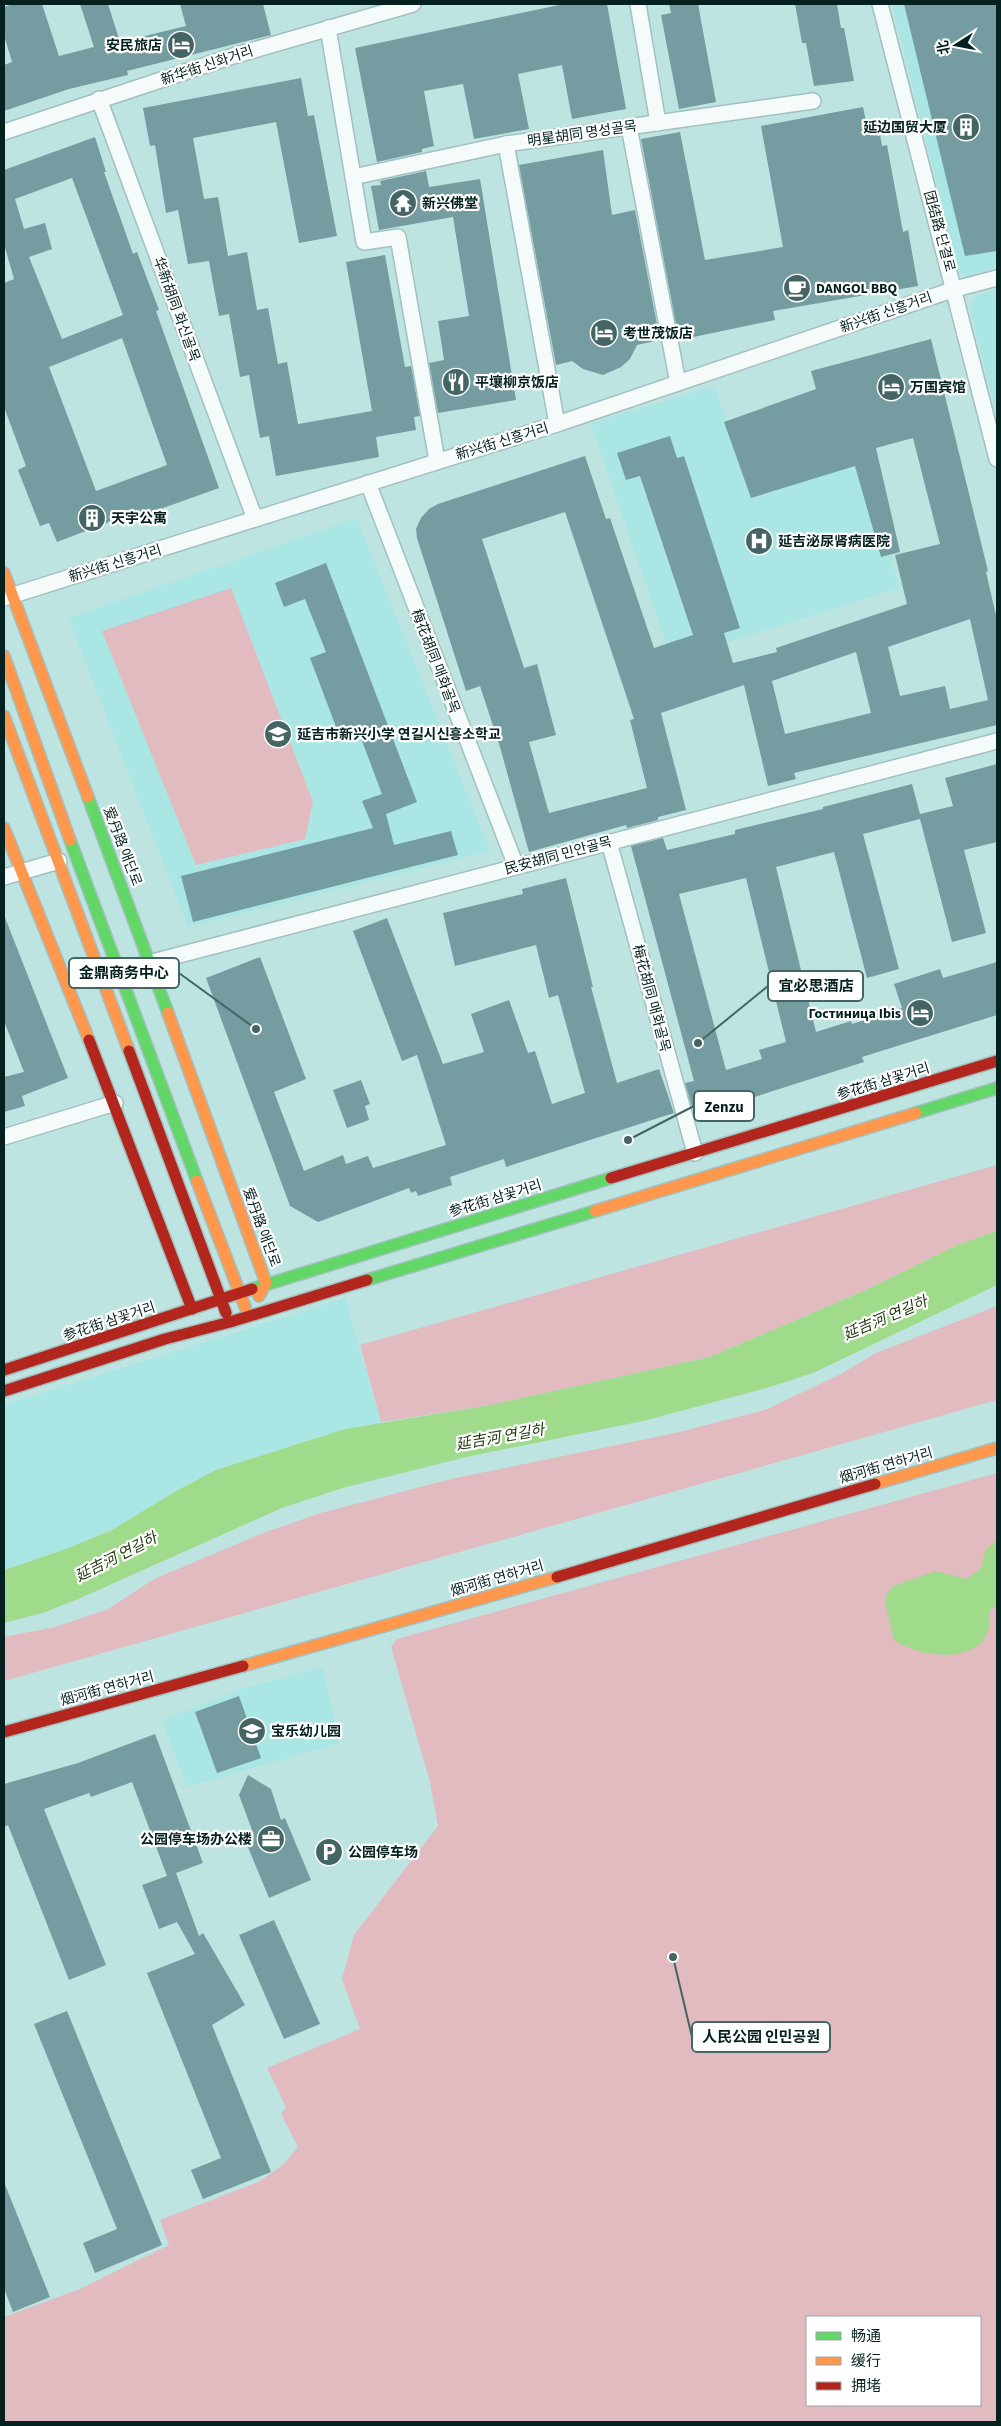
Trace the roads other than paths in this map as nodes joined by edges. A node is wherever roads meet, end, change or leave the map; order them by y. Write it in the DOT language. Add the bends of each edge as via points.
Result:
graph roads {
  1 [pos="413,4"];
  2 [pos="638,4"];
  3 [pos="880,4"];
  4 [pos="328,28"];
  5 [pos="99,99"];
  6 [pos="813,101"];
  7 [pos="658,123"];
  8 [pos="629,127"];
  9 [pos="4,132"];
  10 [pos="506,144"];
  11 [pos="353,178"];
  12 [pos="997,278"];
  13 [pos="955,289"];
  14 [pos="678,382"];
  15 [pos="557,424"];
  16 [pos="997,459"];
  17 [pos="437,461"];
  18 [pos="368,483"];
  19 [pos="255,519"];
  20 [pos="4,573"];
  21 [pos="8,596"];
  22 [pos="4,656"];
  23 [pos="4,716"];
  24 [pos="997,742"];
  25 [pos="4,828"];
  26 [pos="609,842"];
  27 [pos="59,861"];
  28 [pos="516,866"];
  29 [pos="21,872"];
  30 [pos="4,877"];
  31 [pos="150,962"];
  32 [pos="118,971"];
  33 [pos="997,1061"];
  34 [pos="997,1088"];
  35 [pos="115,1103"];
  36 [pos="4,1137"];
  37 [pos="695,1154"];
  38 [pos="266,1283"];
  39 [pos="240,1293"];
  40 [pos="221,1300"];
  41 [pos="192,1309"];
  42 [pos="248,1315"];
  43 [pos="230,1322"];
  44 [pos="4,1370"];
  45 [pos="4,1391"];
  46 [pos="997,1448"];
  47 [pos="4,1732"];
  1 -- 4 [label="street, 新华街 신화거리"];
  2 -- 7 [label="street"];
  3 -- 13 [label="street, 团结路 단결로"];
  4 -- 5 [label="street, 新华街 신화거리"];
  4 -- 11 [label="street"];
  5 -- 9 [label="street, 新华街 신화거리"];
  5 -- 19 [label="street, 华新胡同 화신골목"];
  6 -- 7 [label="street, 明星胡同 명성골목"];
  7 -- 8 [label="street, 明星胡同 명성골목"];
  8 -- 10 [label="street, 明星胡同 명성골목"];
  8 -- 14 [label="street"];
  10 -- 11 [label="street, 明星胡同 명성골목"];
  10 -- 15 [label="street"];
  11 -- 17 [label="street" via="364,242 398,236"];
  12 -- 13 [label="street, 新兴街 신흥거리"];
  13 -- 14 [label="street, 新兴街 신흥거리"];
  13 -- 16 [label="street, 团结路 단결로"];
  14 -- 15 [label="street, 新兴街 신흥거리"];
  15 -- 17 [label="street, 新兴街 신흥거리"];
  17 -- 18 [label="street, 新兴街 신흥거리"];
  18 -- 19 [label="street, 新兴街 신흥거리"];
  18 -- 28 [label="street, 梅花胡同 매화골목"];
  19 -- 21 [label="street, 新兴街 신흥거리"];
  20 -- 21 [label="main road, 爱丹路 애단로"];
  21 -- 31 [label="main road, 爱丹路 애단로"];
  22 -- 32 [label="main road"];
  23 -- 27 [label="main road"];
  24 -- 26 [label="street, 民安胡同 민안골목"];
  25 -- 29 [label="main road"];
  26 -- 28 [label="street, 民安胡同 민안골목"];
  26 -- 37 [label="street, 梅花胡同 매화골목"];
  27 -- 29 [label="street"];
  27 -- 40 [label="main road"];
  28 -- 31 [label="street, 民安胡同 민안골목"];
  29 -- 30 [label="street"];
  29 -- 35 [label="main road"];
  31 -- 32 [label="street, 民安胡同 민안골목"];
  31 -- 38 [label="main road, 爱丹路 애단로"];
  32 -- 39 [label="main road"];
  33 -- 37 [label="main road, 参花街 삼꽃거리"];
  34 -- 42 [label="main road"];
  35 -- 36 [label="street"];
  35 -- 41 [label="main road"];
  37 -- 38 [label="main road, 参花街 삼꽃거리"];
  38 -- 39 [label="main road, 参花街 삼꽃거리"];
  38 -- 42 [label="main road, 爱丹路 애단로"];
  39 -- 40 [label="main road, 参花街 삼꽃거리"];
  39 -- 42 [label="main road"];
  40 -- 41 [label="main road, 参花街 삼꽃거리"];
  40 -- 43 [label="main road"];
  41 -- 43 [label="main road"];
  41 -- 44 [label="main road, 参花街 삼꽃거리"];
  42 -- 43 [label="main road"];
  43 -- 45 [label="main road" via="165,1339"];
  46 -- 47 [label="main road, 烟河街 연하거리" via="381,1628"];
}
